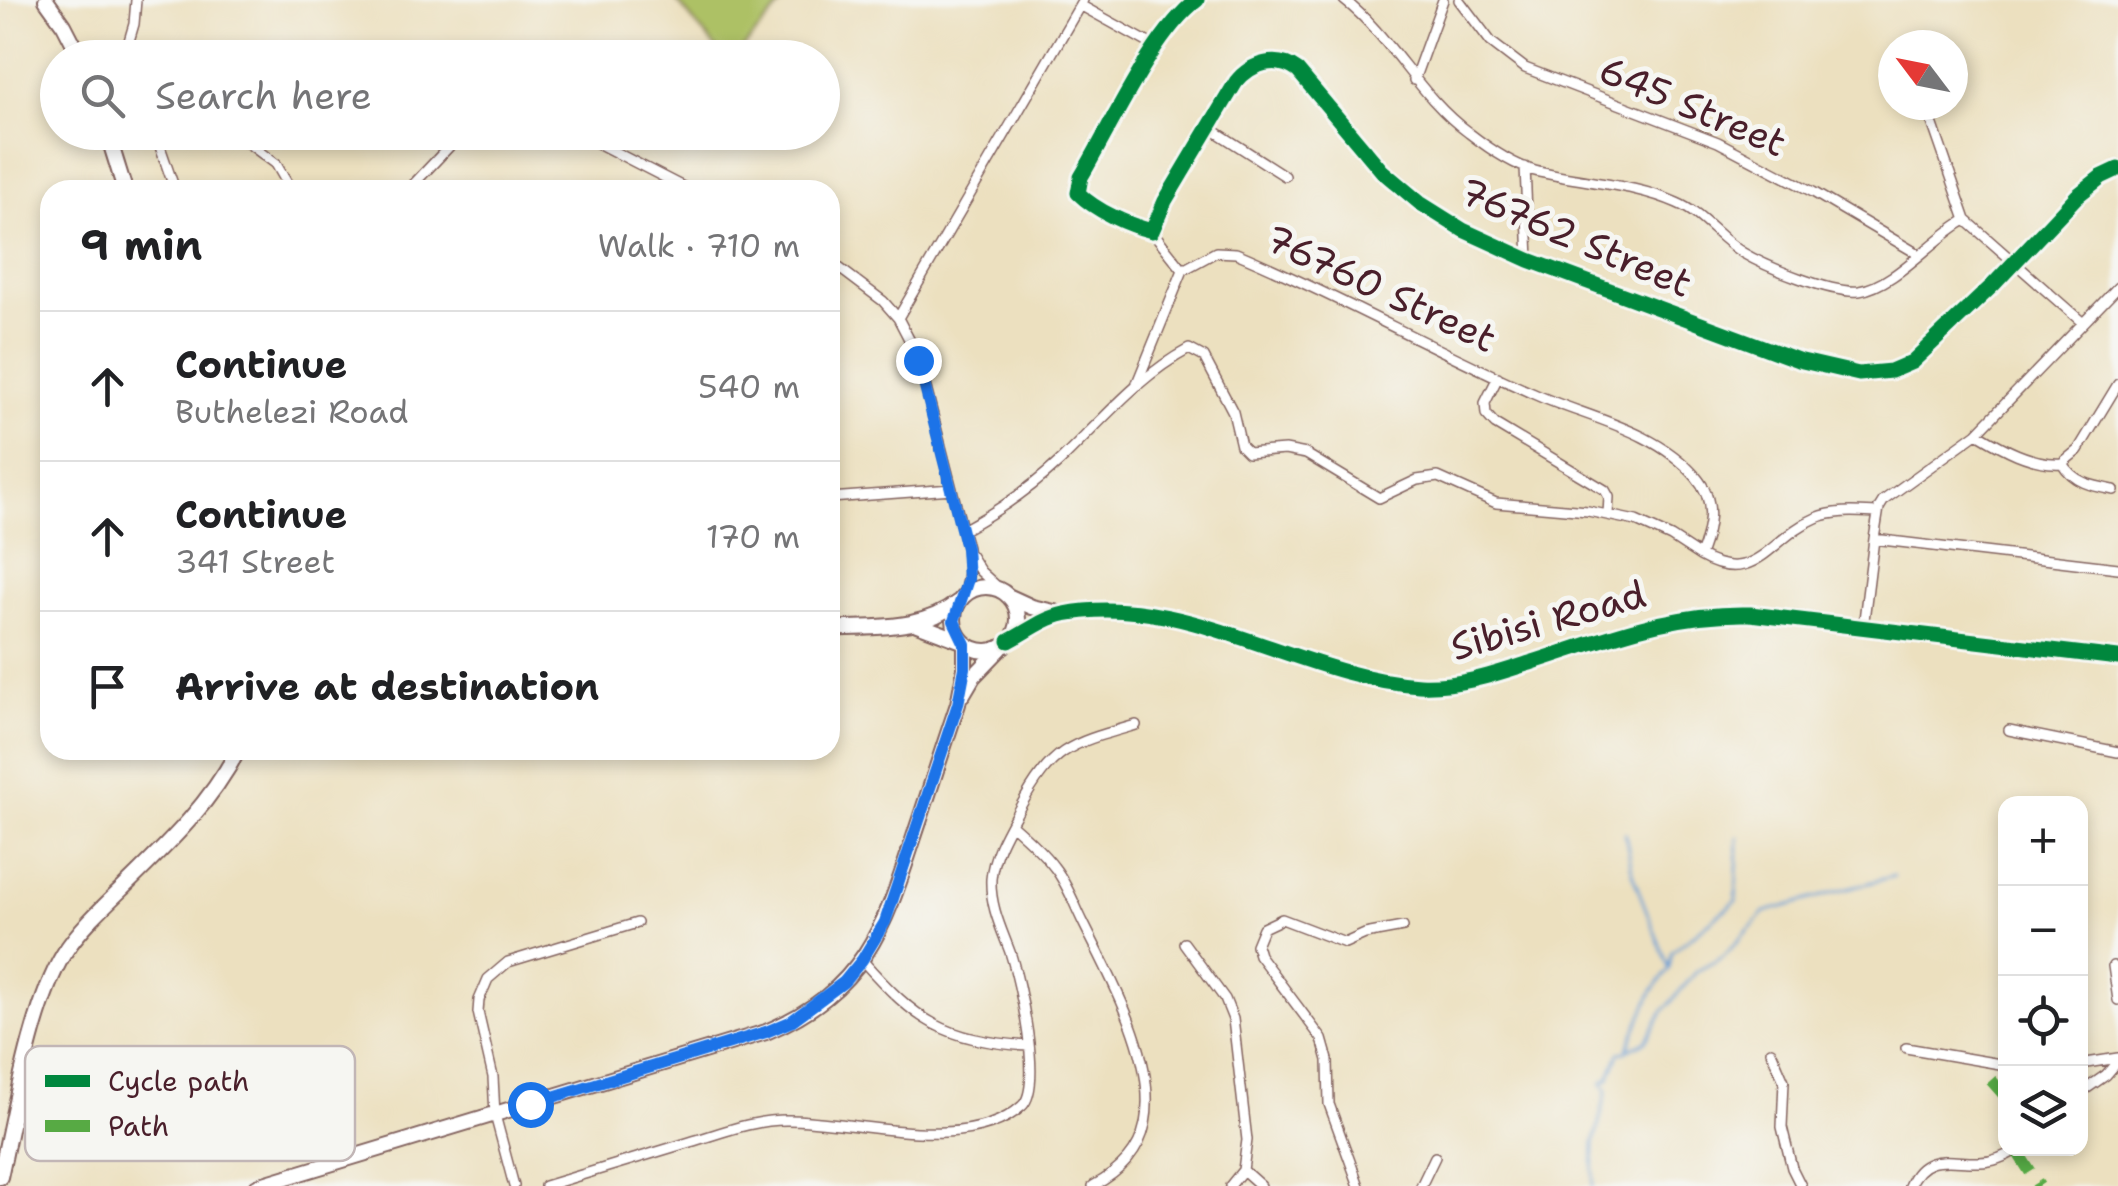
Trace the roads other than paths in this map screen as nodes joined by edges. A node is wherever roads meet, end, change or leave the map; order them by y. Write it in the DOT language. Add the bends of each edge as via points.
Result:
graph roads {
  1 [pos="46,0"];
  2 [pos="136,0"];
  3 [pos="1197,0"];
  4 [pos="1344,0"];
  5 [pos="1444,0"];
  6 [pos="1458,0"];
  7 [pos="1082,2"];
  8 [pos="72,40"];
  9 [pos="129,40"];
  10 [pos="1156,47"];
  11 [pos="1414,80"];
  12 [pos="1931,120"];
  13 [pos="1210,128"];
  14 [pos="113,150"];
  15 [pos="161,150"];
  16 [pos="257,150"];
  17 [pos="446,150"];
  18 [pos="611,150"];
  19 [pos="1525,168"];
  20 [pos="2118,169"];
  21 [pos="1285,176"];
  22 [pos="122,180"];
  23 [pos="172,180"];
  24 [pos="285,180"];
  25 [pos="417,180"];
  26 [pos="670,180"];
  27 [pos="1966,220"];
  28 [pos="1152,231"];
  29 [pos="1918,254"];
  30 [pos="1529,260"];
  31 [pos="2014,263"];
  32 [pos="840,268"];
  33 [pos="1183,270"];
  34 [pos="2118,287"];
  35 [pos="898,318"];
  36 [pos="2083,323"];
  37 [pos="1498,377"];
  38 [pos="2118,384"];
  39 [pos="1136,386"];
  40 [pos="1977,432"];
  41 [pos="2062,463"];
  42 [pos="952,490"];
  43 [pos="2114,490"];
  44 [pos="840,497"];
  45 [pos="1878,512"];
  46 [pos="1608,514"];
  47 [pos="963,530"];
  48 [pos="1874,539"];
  49 [pos="966,548"];
  50 [pos="1700,556"];
  51 [pos="2118,568"];
  52 [pos="1005,594"];
  53 [pos="962,599"];
  54 [pos="1064,614"];
  55 [pos="916,624"];
  56 [pos="840,628"];
  57 [pos="1862,628"];
  58 [pos="963,642"];
  59 [pos="1006,643"];
  60 [pos="2118,658"];
  61 [pos="958,704"];
  62 [pos="1136,725"];
  63 [pos="2009,730"];
  64 [pos="2118,752"];
  65 [pos="233,760"];
  66 [pos="1011,824"];
  67 [pos="637,923"];
  68 [pos="1404,927"];
  69 [pos="1184,942"];
  70 [pos="862,960"];
  71 [pos="2113,966"];
  72 [pos="2118,1000"];
  73 [pos="31,1046"];
  74 [pos="1028,1046"];
  75 [pos="1906,1048"];
  76 [pos="1770,1051"];
  77 [pos="2118,1059"];
  78 [pos="2088,1063"];
  79 [pos="1998,1064"];
  80 [pos="25,1071"];
  81 [pos="2088,1088"];
  82 [pos="495,1115"];
  83 [pos="2005,1156"];
  84 [pos="355,1157"];
  85 [pos="1435,1157"];
  86 [pos="341,1161"];
  87 [pos="1243,1170"];
  88 [pos="0,1177"];
  89 [pos="257,1186"];
  90 [pos="514,1186"];
  91 [pos="545,1186"];
  92 [pos="1096,1186"];
  93 [pos="1230,1186"];
  94 [pos="1261,1186"];
  95 [pos="1359,1186"];
  96 [pos="1421,1186"];
  97 [pos="1801,1186"];
  98 [pos="1910,1186"];
  1 -- 8 [label="street"];
  2 -- 9 [label="street"];
  3 -- 10 [label="street"];
  4 -- 11 [label="street, 76762 Street"];
  5 -- 11 [label="street"];
  6 -- 29 [label="street, 645 Street" via="1491,42 1525,68 1718,142"];
  7 -- 10 [label="street"];
  7 -- 35 [label="street"];
  10 -- 28 [label="street" via="1078,188 1094,205"];
  11 -- 19 [label="street, 76762 Street" via="1456,124"];
  12 -- 27 [label="street"];
  13 -- 21 [label="street"];
  13 -- 28 [label="street, 76762 Street"];
  13 -- 30 [label="street, 76762 Street" via="1247,70 1290,65 1400,187 1463,230"];
  14 -- 22 [label="street"];
  15 -- 23 [label="street"];
  16 -- 24 [label="street"];
  17 -- 25 [label="street"];
  18 -- 26 [label="street"];
  19 -- 29 [label="street, 76762 Street" via="1673,201 1742,253 1842,290 1880,284"];
  19 -- 30 [label="street"];
  20 -- 31 [label="street, 76762 Street" via="2077,196"];
  27 -- 29 [label="street, 76762 Street"];
  27 -- 31 [label="street"];
  28 -- 33 [label="street"];
  30 -- 31 [label="street, 76762 Street" via="1798,360 1859,374 1912,362"];
  31 -- 36 [label="street"];
  32 -- 35 [label="street"];
  33 -- 37 [label="street, 76760 Street" via="1216,252 1236,253"];
  33 -- 39 [label="street"];
  34 -- 36 [label="street"];
  35 -- 42 [label="street" via="918,360"];
  36 -- 40 [label="street"];
  37 -- 46 [label="street, 76760 Street" via="1486,414 1605,490"];
  37 -- 50 [label="street, 76760 Street" via="1637,434 1685,466 1709,501"];
  38 -- 41 [label="street" via="2078,450"];
  39 -- 46 [label="street" via="1194,349 1233,412 1240,446 1248,453 1306,454 1378,498 1438,477 1496,503"];
  39 -- 47 [label="street" via="1055,466"];
  40 -- 41 [label="street" via="2020,455"];
  40 -- 45 [label="street"];
  41 -- 43 [label="street" via="2080,482"];
  42 -- 44 [label="street"];
  42 -- 47 [label="street"];
  45 -- 48 [label="street"];
  45 -- 50 [label="street" via="1821,516 1748,566 1722,566"];
  46 -- 50 [label="street" via="1655,529"];
  47 -- 49 [label="street"];
  48 -- 51 [label="street"];
  48 -- 57 [label="street"];
  49 -- 52 [label="street"];
  49 -- 53 [label="street"];
  52 -- 53 [label="street" via="983,588"];
  52 -- 54 [label="street, Sibisi Road"];
  52 -- 59 [label="street" via="1017,613"];
  53 -- 55 [label="street"];
  53 -- 58 [label="street" via="954,621"];
  54 -- 57 [label="street, Sibisi Road" via="1155,614 1380,679 1427,685 1466,682 1687,616 1750,614"];
  54 -- 59 [label="street, Sibisi Road"];
  55 -- 56 [label="street"];
  55 -- 58 [label="street"];
  57 -- 60 [label="street, Sibisi Road"];
  58 -- 59 [label="street" via="984,651"];
  58 -- 61 [label="street"];
  59 -- 61 [label="street"];
  61 -- 70 [label="street" via="892,902"];
  62 -- 66 [label="street" via="1054,756"];
  63 -- 64 [label="street"];
  65 -- 73 [label="street" via="196,814 63,955"];
  66 -- 74 [label="street" via="994,866 992,898 1018,982"];
  66 -- 92 [label="street" via="1055,868 1116,989 1142,1062 1148,1105 1142,1134 1128,1160"];
  67 -- 82 [label="street" via="508,962 488,979 478,1012"];
  68 -- 95 [label="street" via="1344,943 1282,920 1263,928 1256,944 1322,1039 1329,1104"];
  69 -- 87 [label="street" via="1233,1019 1246,1114"];
  70 -- 74 [label="street" via="899,1001 936,1026 972,1040"];
  70 -- 82 [label="street" via="790,1022"];
  71 -- 72 [label="street"];
  74 -- 91 [label="street" via="1030,1095 995,1123 914,1132 770,1121"];
  75 -- 79 [label="street"];
  76 -- 97 [label="street" via="1786,1089 1782,1127"];
  77 -- 78 [label="street"];
  77 -- 81 [label="street"];
  80 -- 88 [label="street"];
  82 -- 84 [label="street"];
  82 -- 90 [label="street"];
  83 -- 98 [label="street" via="1984,1162 1939,1159 1920,1168"];
  85 -- 96 [label="street"];
  86 -- 89 [label="street"];
  87 -- 93 [label="street"];
  87 -- 94 [label="street"];
}
